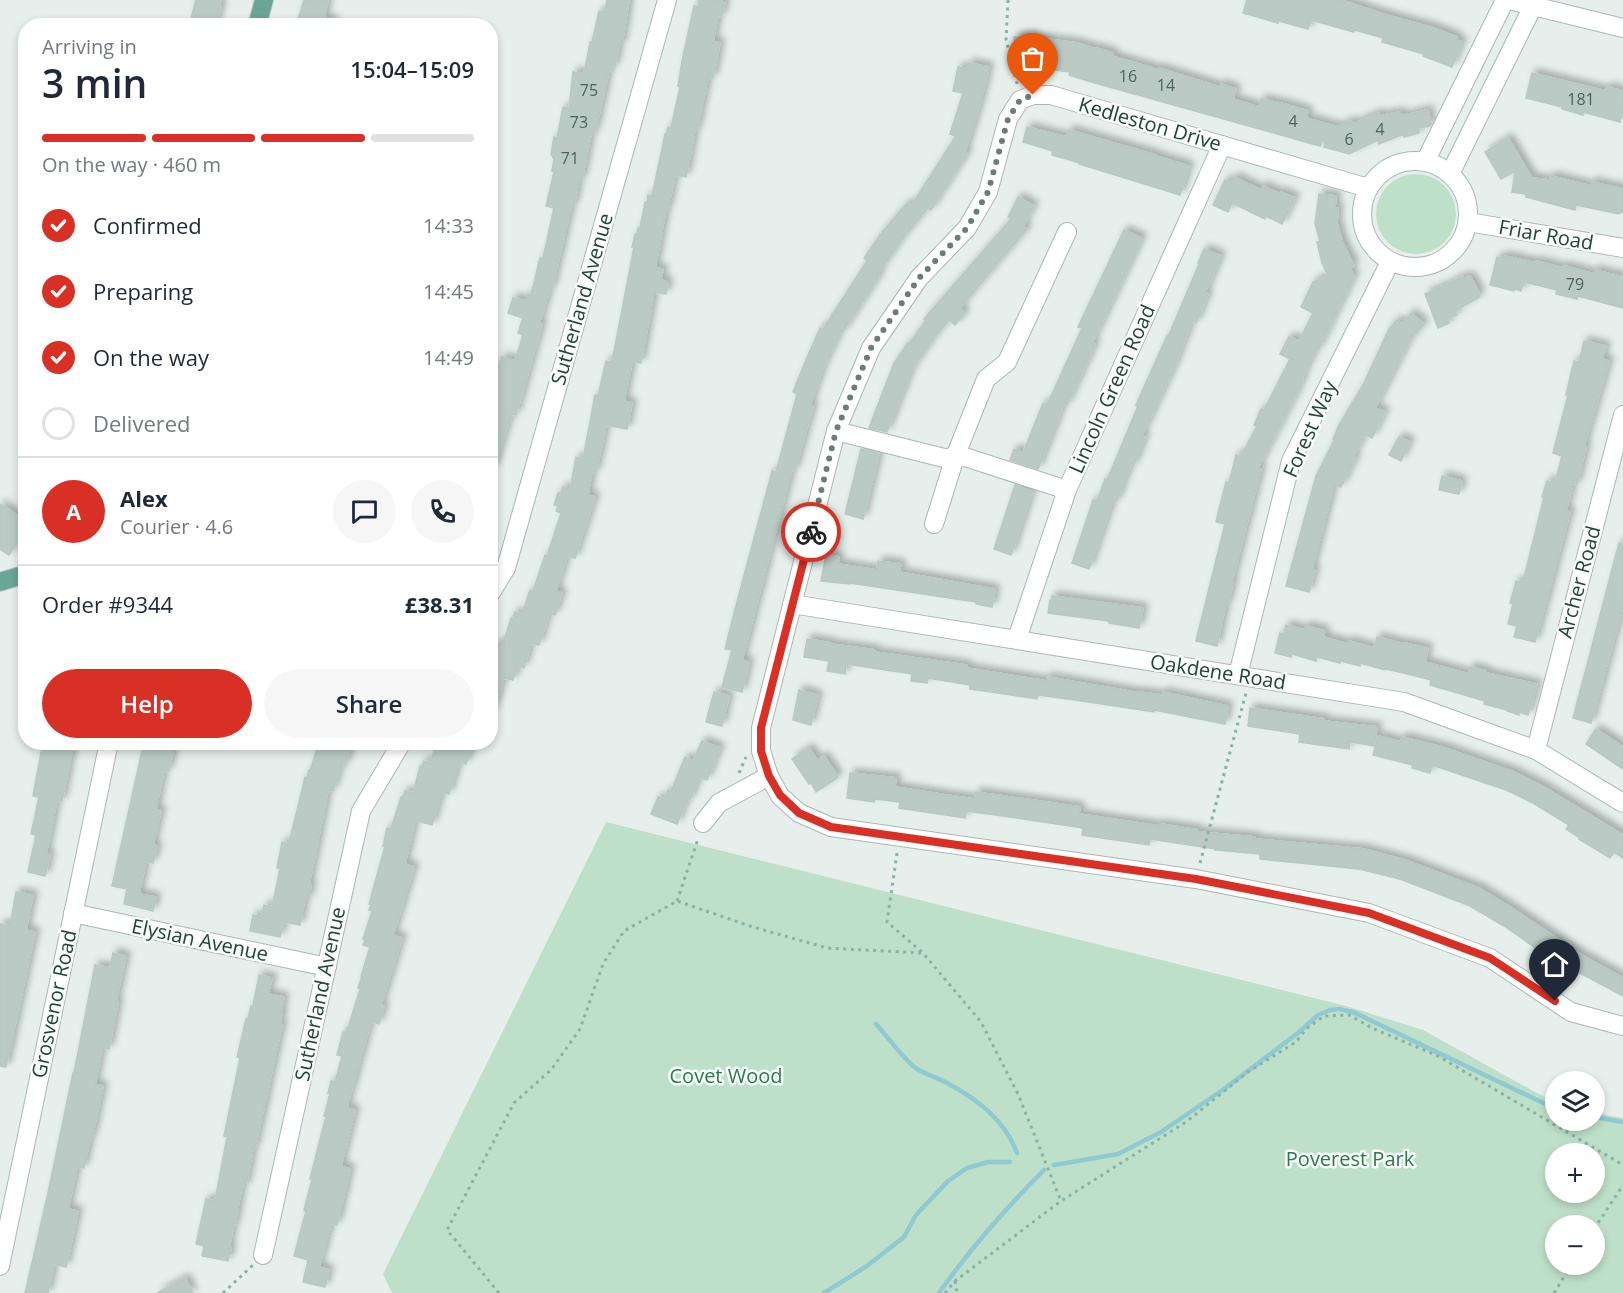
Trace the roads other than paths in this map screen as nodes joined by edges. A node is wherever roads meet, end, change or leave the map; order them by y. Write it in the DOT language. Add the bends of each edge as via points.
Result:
graph roads {
  1 [pos="264,0"];
  2 [pos="667,0"];
  3 [pos="1507,0"];
  4 [pos="1533,6"];
  5 [pos="1575,8"];
  6 [pos="259,18"];
  7 [pos="1623,28"];
  8 [pos="1222,145"];
  9 [pos="1425,162"];
  10 [pos="1450,174"];
  11 [pos="1368,188"];
  12 [pos="1468,222"];
  13 [pos="1067,232"];
  14 [pos="1623,248"];
  15 [pos="1390,262"];
  16 [pos="1623,415"];
  17 [pos="836,431"];
  18 [pos="956,457"];
  19 [pos="1067,490"];
  20 [pos="934,524"];
  21 [pos="18,576"];
  22 [pos="498,581"];
  23 [pos="0,582"];
  24 [pos="792,604"];
  25 [pos="1017,639"];
  26 [pos="1244,676"];
  27 [pos="107,750"];
  28 [pos="397,750"];
  29 [pos="1536,750"];
  30 [pos="769,776"];
  31 [pos="1623,802"];
  32 [pos="703,823"];
  33 [pos="74,913"];
  34 [pos="327,967"];
  35 [pos="1623,1026"];
  36 [pos="263,1255"];
  37 [pos="0,1266"];
  1 -- 6 [label="main road"];
  2 -- 22 [label="street, Sutherland Avenue" via="506,568"];
  3 -- 4 [label="street"];
  3 -- 9 [label="street"];
  4 -- 5 [label="street"];
  4 -- 10 [label="street"];
  5 -- 7 [label="street"];
  8 -- 11 [label="street, Kedleston Drive"];
  8 -- 17 [label="street, Kedleston Drive" via="1051,95 1020,100 1008,119 988,192 967,228 919,278 871,348"];
  8 -- 19 [label="street, Lincoln Green Road"];
  9 -- 10 [label="street"];
  9 -- 11 [label="street" via="1408,161 1392,166"];
  10 -- 12 [label="street" via="1462,188 1468,204"];
  11 -- 15 [label="street" via="1361,222 1376,252"];
  12 -- 14 [label="street, Friar Road"];
  12 -- 15 [label="street" via="1463,238 1440,262 1423,268 1406,268"];
  13 -- 18 [label="street" via="1007,362 986,379"];
  15 -- 26 [label="street, Forest Way" via="1291,461"];
  16 -- 29 [label="street, Archer Road"];
  17 -- 18 [label="street" via="944,458"];
  17 -- 24 [label="street"];
  18 -- 19 [label="street"];
  18 -- 20 [label="street"];
  19 -- 25 [label="street, Lincoln Green Road"];
  21 -- 23 [label="main road"];
  24 -- 25 [label="street, Oakdene Road"];
  24 -- 30 [label="street" via="761,728 761,751"];
  25 -- 26 [label="street, Oakdene Road"];
  26 -- 29 [label="street, Oakdene Road" via="1404,702"];
  27 -- 33 [label="street, Grosvenor Road"];
  28 -- 34 [label="street, Sutherland Avenue" via="361,811"];
  29 -- 31 [label="street, Oakdene Road"];
  30 -- 32 [label="street" via="719,803"];
  30 -- 35 [label="street" via="780,795 799,813 831,827 1196,879 1369,913 1490,958 1571,1012"];
  33 -- 34 [label="street, Elysian Avenue"];
  33 -- 37 [label="street, Grosvenor Road"];
  34 -- 36 [label="street, Sutherland Avenue"];
}
